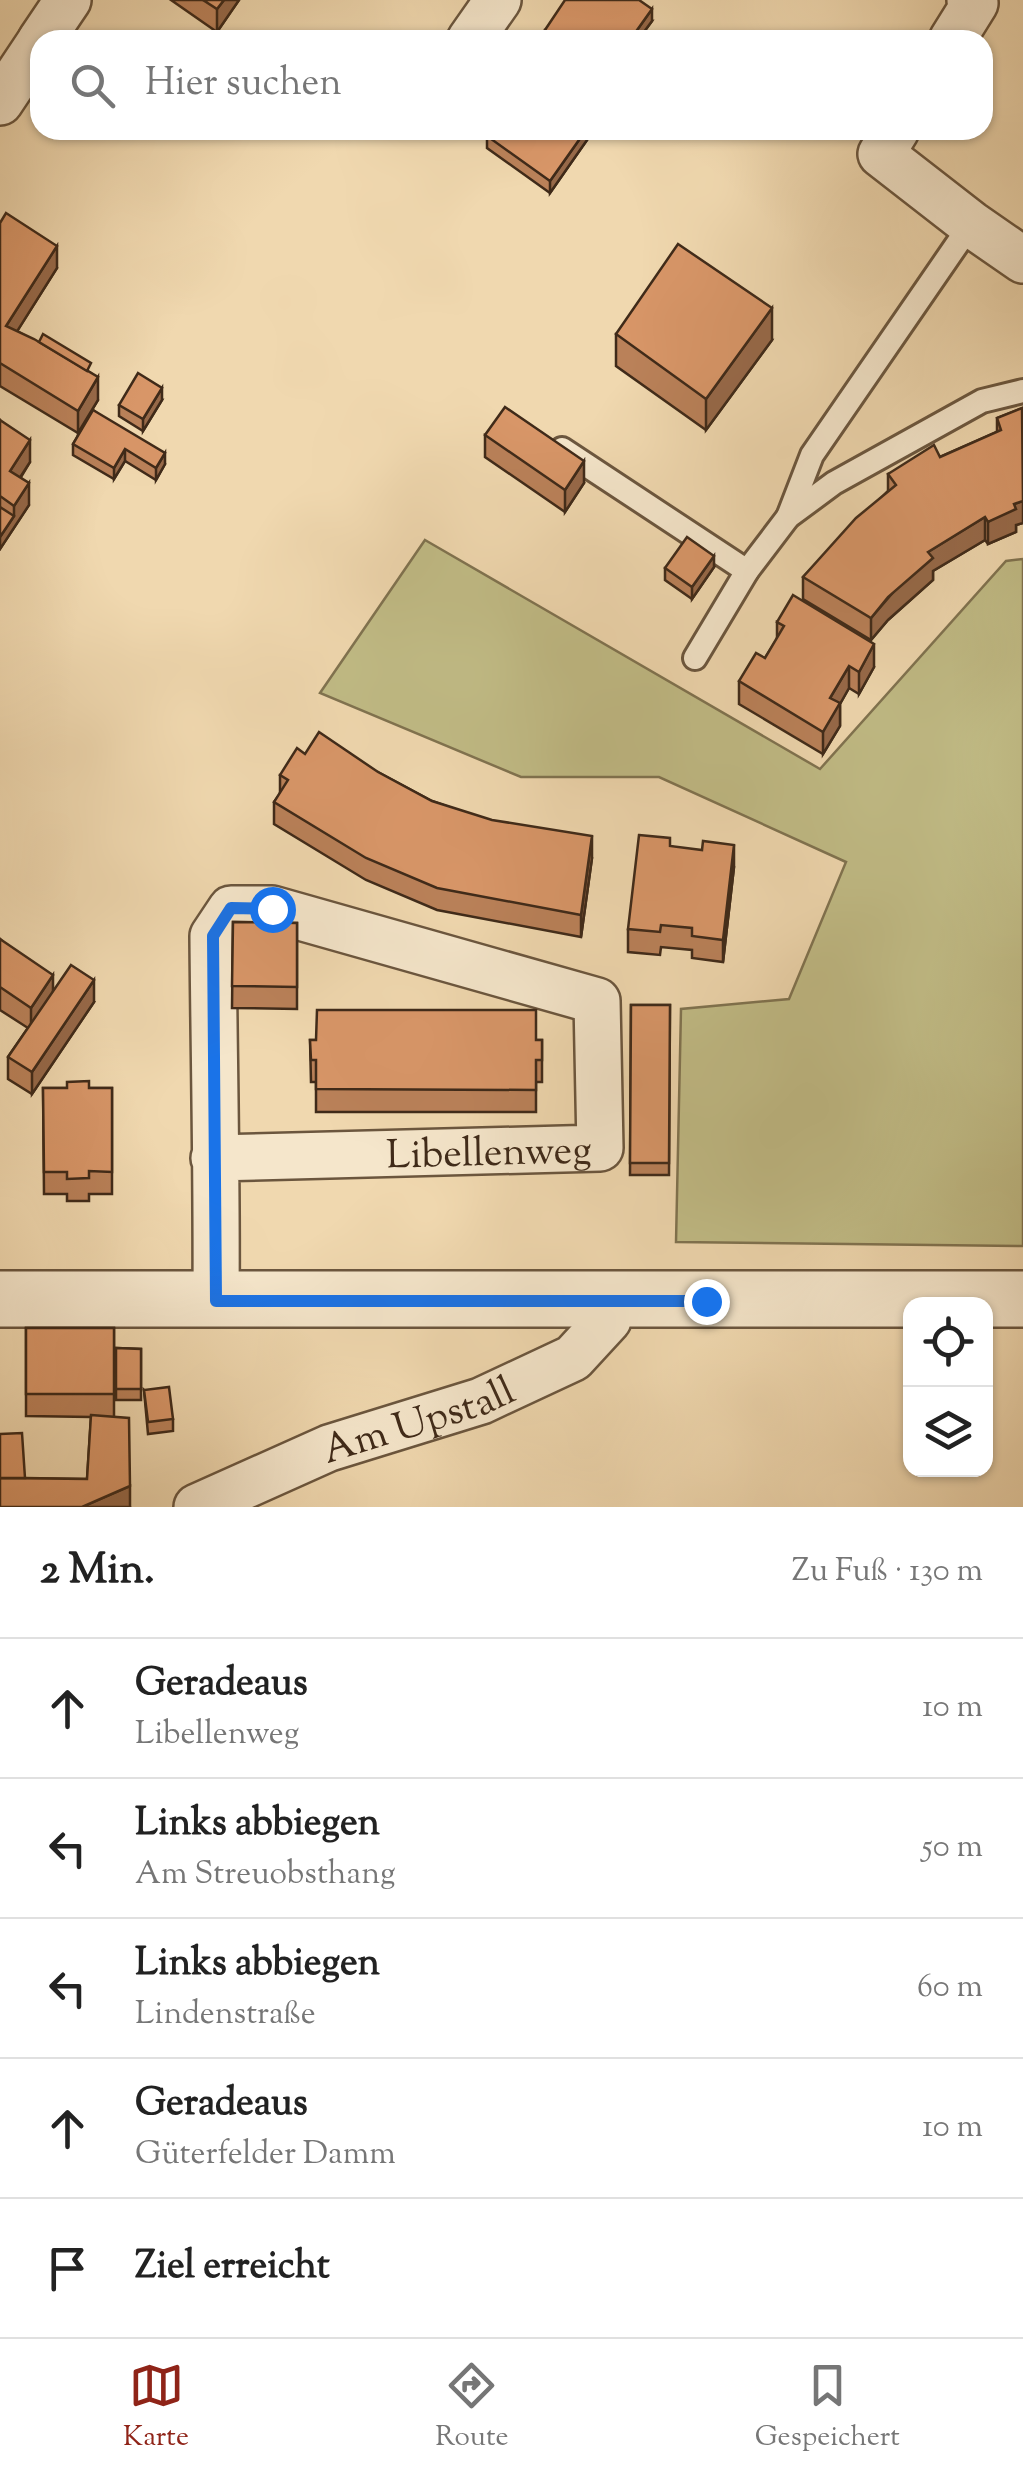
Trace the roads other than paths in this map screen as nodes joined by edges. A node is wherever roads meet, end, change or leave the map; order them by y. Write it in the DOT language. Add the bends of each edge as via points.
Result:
graph roads {
  1 [pos="68,0"];
  2 [pos="498,0"];
  3 [pos="48,30"];
  4 [pos="477,30"];
  5 [pos="30,56"];
  6 [pos="0,102"];
  7 [pos="890,140"];
  8 [pos="971,224"];
  9 [pos="1023,260"];
  10 [pos="1023,390"];
  11 [pos="547,440"];
  12 [pos="788,516"];
  13 [pos="747,571"];
  14 [pos="695,658"];
  15 [pos="214,1158"];
  16 [pos="0,1299"];
  17 [pos="1023,1299"];
  18 [pos="216,1301"];
  19 [pos="610,1301"];
  20 [pos="196,1507"];
  1 -- 3 [label="street"];
  2 -- 4 [label="street"];
  5 -- 6 [label="street"];
  7 -- 8 [label="street" via="881,154"];
  8 -- 9 [label="street"];
  8 -- 12 [label="lane" via="812,455"];
  10 -- 12 [label="lane" via="982,401"];
  11 -- 13 [label="lane"];
  12 -- 13 [label="lane"];
  13 -- 14 [label="lane"];
  15 -- 15 [label="street, Libellenweg" via="213,936 231,908 272,909 598,1001 600,1148"];
  15 -- 18 [label="street"];
  16 -- 18 [label="street"];
  17 -- 19 [label="street"];
  18 -- 19 [label="street"];
  19 -- 20 [label="street, Am Upstall" via="608,1320 573,1358 481,1401 330,1448"];
}
